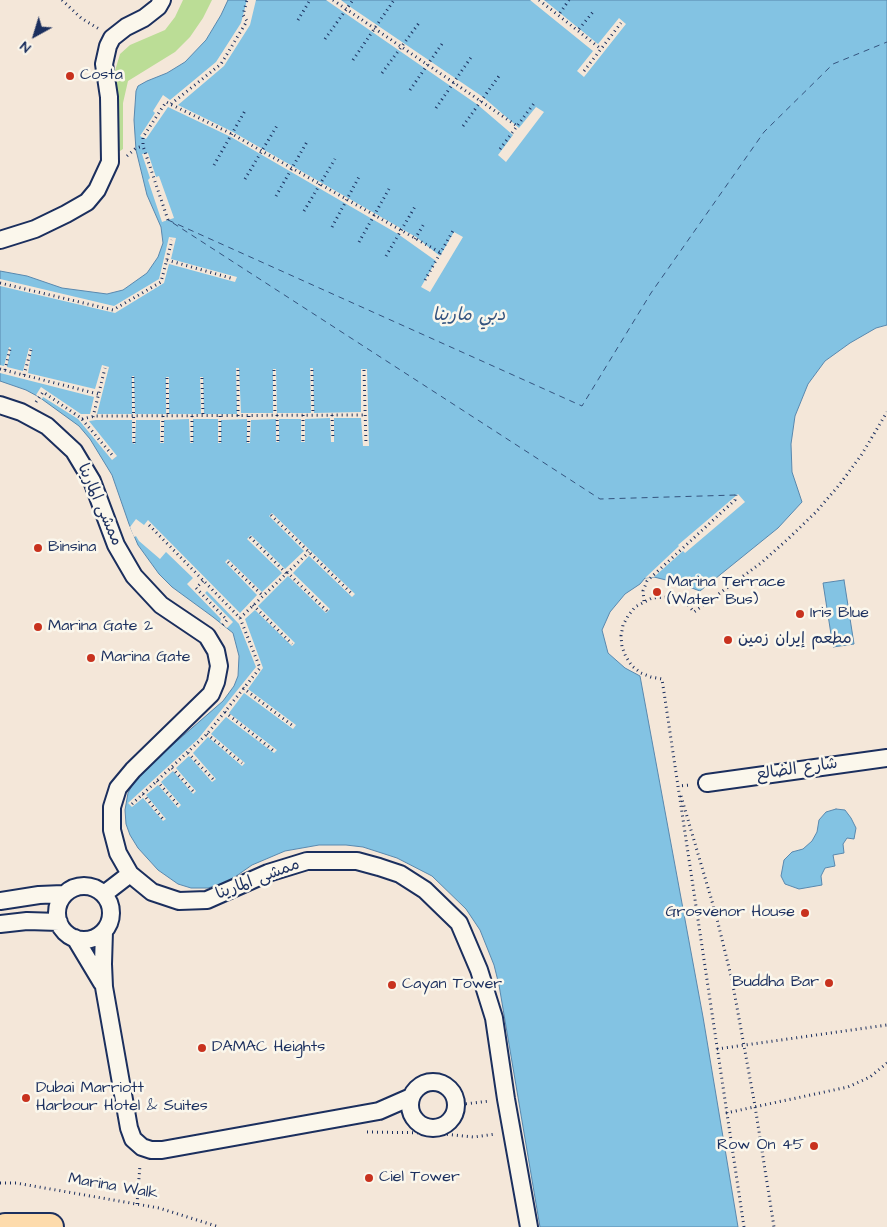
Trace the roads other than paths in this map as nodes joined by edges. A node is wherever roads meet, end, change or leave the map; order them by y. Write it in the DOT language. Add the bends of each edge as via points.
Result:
graph roads {
  1 [pos="162,0"];
  2 [pos="0,240"];
  3 [pos="0,405"];
  4 [pos="887,758"];
  5 [pos="708,783"];
  6 [pos="130,874"];
  7 [pos="63,894"];
  8 [pos="104,894"];
  9 [pos="0,901"];
  10 [pos="58,922"];
  11 [pos="0,924"];
  12 [pos="104,931"];
  13 [pos="76,938"];
  14 [pos="104,987"];
  15 [pos="412,1096"];
  16 [pos="379,1111"];
  17 [pos="414,1119"];
  18 [pos="5,1227"];
  19 [pos="50,1227"];
  20 [pos="530,1227"];
  1 -- 2 [label="street" via="144,18 112,38 108,46 104,64 109,97 110,162 102,182 87,202 66,214 35,229"];
  3 -- 6 [label="street, ممشى المارينا" via="47,426 74,451 92,481 116,544 134,576 161,605 209,640 216,651 219,666 210,694 118,788 112,807 112,830 118,853"];
  4 -- 5 [label="street, شارع الضالع"];
  6 -- 8 [label="street"];
  6 -- 20 [label="street, ممشى المارينا" via="152,892 179,901 207,900 268,873 307,861 357,861 400,874 425,890 459,924 479,970 494,1018"];
  7 -- 8 [label="street" via="79,886 88,886"];
  7 -- 9 [label="street"];
  7 -- 10 [label="street" via="57,911"];
  8 -- 12 [label="street" via="111,916"];
  10 -- 11 [label="street" via="27,920"];
  10 -- 13 [label="street"];
  12 -- 13 [label="street" via="91,939"];
  12 -- 14 [label="street"];
  13 -- 14 [label="street"];
  14 -- 16 [label="street" via="129,1128 133,1139 142,1147 162,1150"];
  15 -- 16 [label="street"];
  15 -- 17 [label="street" via="410,1104"];
  15 -- 17 [label="street" via="422,1085 437,1082 450,1090 456,1105 452,1119 440,1127 426,1127"];
  16 -- 17 [label="street"];
  18 -- 19 [label="main road"];
}
